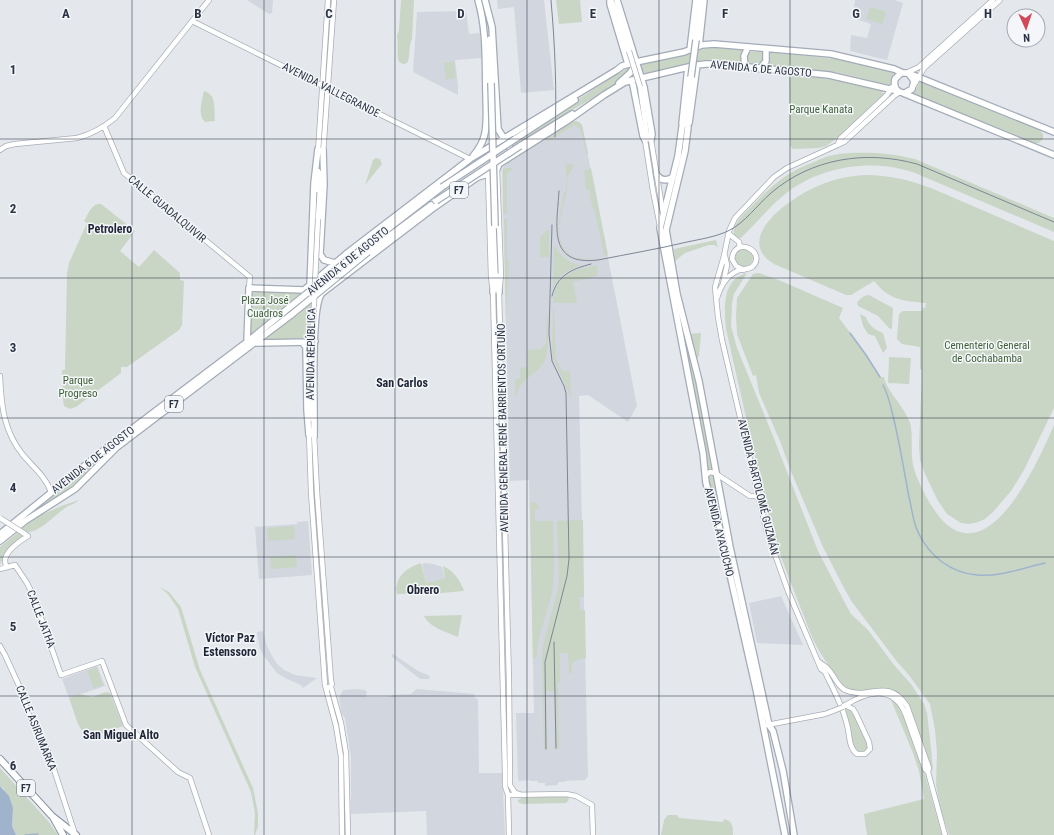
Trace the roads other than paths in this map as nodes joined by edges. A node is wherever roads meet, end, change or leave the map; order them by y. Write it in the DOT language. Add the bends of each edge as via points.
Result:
graph roads {
  1 [pos="209,0"];
  2 [pos="328,0"];
  3 [pos="334,0"];
  4 [pos="478,0"];
  5 [pos="485,0"];
  6 [pos="613,0"];
  7 [pos="696,0"];
  8 [pos="700,0"];
  9 [pos="704,0"];
  10 [pos="993,0"];
  11 [pos="1000,0"];
  12 [pos="488,11"];
  13 [pos="481,12"];
  14 [pos="192,21"];
  15 [pos="698,46"];
  16 [pos="748,47"];
  17 [pos="766,49"];
  18 [pos="690,50"];
  19 [pos="636,62"];
  20 [pos="628,64"];
  21 [pos="697,65"];
  22 [pos="688,67"];
  23 [pos="745,67"];
  24 [pos="760,68"];
  25 [pos="906,73"];
  26 [pos="641,77"];
  27 [pos="917,78"];
  28 [pos="632,80"];
  29 [pos="490,83"];
  30 [pos="894,83"];
  31 [pos="322,86"];
  32 [pos="617,86"];
  33 [pos="590,87"];
  34 [pos="913,87"];
  35 [pos="328,88"];
  36 [pos="891,90"];
  37 [pos="900,92"];
  38 [pos="583,108"];
  39 [pos="104,126"];
  40 [pos="685,127"];
  41 [pos="1054,132"];
  42 [pos="648,138"];
  43 [pos="504,139"];
  44 [pos="838,144"];
  45 [pos="321,149"];
  46 [pos="0,150"];
  47 [pos="512,155"];
  48 [pos="1054,155"];
  49 [pos="470,159"];
  50 [pos="497,169"];
  51 [pos="488,174"];
  52 [pos="656,175"];
  53 [pos="673,177"];
  54 [pos="663,214"];
  55 [pos="663,229"];
  56 [pos="729,234"];
  57 [pos="740,247"];
  58 [pos="365,250"];
  59 [pos="735,250"];
  60 [pos="725,254"];
  61 [pos="733,262"];
  62 [pos="334,263"];
  63 [pos="744,270"];
  64 [pos="723,284"];
  65 [pos="309,285"];
  66 [pos="249,288"];
  67 [pos="304,290"];
  68 [pos="496,292"];
  69 [pos="322,293"];
  70 [pos="716,300"];
  71 [pos="318,303"];
  72 [pos="315,341"];
  73 [pos="247,342"];
  74 [pos="255,343"];
  75 [pos="303,343"];
  76 [pos="0,376"];
  77 [pos="312,435"];
  78 [pos="717,474"];
  79 [pos="706,476"];
  80 [pos="51,492"];
  81 [pos="759,496"];
  82 [pos="0,518"];
  83 [pos="0,534"];
  84 [pos="0,541"];
  85 [pos="6,567"];
  86 [pos="0,569"];
  87 [pos="0,646"];
  88 [pos="818,662"];
  89 [pos="331,684"];
  90 [pos="326,685"];
  91 [pos="844,706"];
  92 [pos="767,725"];
  93 [pos="0,759"];
  94 [pos="928,772"];
  95 [pos="519,794"];
  96 [pos="508,795"];
  97 [pos="52,816"];
  98 [pos="76,834"];
  99 [pos="63,835"];
  100 [pos="209,835"];
  101 [pos="342,835"];
  102 [pos="348,835"];
  103 [pos="509,835"];
  104 [pos="593,835"];
  105 [pos="785,835"];
  106 [pos="794,835"];
  107 [pos="945,835"];
  1 -- 14 [label="street"];
  2 -- 31 [label="street, AVENIDA REPÚBLICA"];
  3 -- 35 [label="street, AVENIDA REPÚBLICA"];
  4 -- 13 [label="main road"];
  5 -- 12 [label="main road"];
  6 -- 19 [label="main road"];
  6 -- 20 [label="main road" via="610,4"];
  6 -- 42 [label="street, bridge" via="640,88"];
  7 -- 18 [label="main road"];
  8 -- 40 [label="main road, bridge"];
  9 -- 15 [label="main road"];
  10 -- 25 [label="street" via="918,67"];
  11 -- 27 [label="street" via="924,68"];
  12 -- 29 [label="main road"];
  12 -- 43 [label="main road" via="494,47 498,129"];
  13 -- 29 [label="main road" via="486,28"];
  13 -- 49 [label="main road" via="486,130 482,144"];
  14 -- 31 [label="street, AVENIDA VALLEGRANDE"];
  14 -- 39 [label="street" via="115,118"];
  15 -- 16 [label="main road, AVENIDA 6 DE AGOSTO" via="707,44"];
  15 -- 18 [label="main road, AVENIDA 6 DE AGOSTO"];
  16 -- 17 [label="main road, AVENIDA 6 DE AGOSTO"];
  16 -- 23 [label="main road" via="744,56"];
  17 -- 24 [label="main road" via="766,61"];
  17 -- 25 [label="main road, AVENIDA 6 DE AGOSTO" via="831,54"];
  18 -- 19 [label="main road, AVENIDA 6 DE AGOSTO"];
  19 -- 20 [label="main road, AVENIDA 6 DE AGOSTO"];
  19 -- 26 [label="main road"];
  19 -- 32 [label="main road" via="630,73"];
  20 -- 33 [label="main road, AVENIDA 6 DE AGOSTO"];
  21 -- 22 [label="main road, AVENIDA 6 DE AGOSTO"];
  21 -- 23 [label="main road, AVENIDA 6 DE AGOSTO"];
  21 -- 40 [label="main road" via="690,120"];
  22 -- 26 [label="main road, AVENIDA 6 DE AGOSTO"];
  22 -- 40 [label="main road" via="681,120"];
  23 -- 24 [label="main road, AVENIDA 6 DE AGOSTO"];
  24 -- 36 [label="main road, AVENIDA 6 DE AGOSTO" via="829,75"];
  25 -- 27 [label="main road, AVENIDA 6 DE AGOSTO"];
  25 -- 30 [label="main road" via="896,76"];
  25 -- 34 [label="main road" via="914,81"];
  26 -- 28 [label="main road, AVENIDA 6 DE AGOSTO"];
  26 -- 42 [label="main road" via="652,134"];
  27 -- 34 [label="street"];
  27 -- 41 [label="main road, AVENIDA 6 DE AGOSTO"];
  28 -- 32 [label="main road, AVENIDA 6 DE AGOSTO"];
  28 -- 42 [label="main road" via="643,136"];
  29 -- 68 [label="main road, bridge"];
  30 -- 36 [label="street"];
  30 -- 37 [label="main road"];
  31 -- 35 [label="street, AVENIDA VALLEGRANDE"];
  31 -- 45 [label="street, AVENIDA REPÚBLICA"];
  32 -- 38 [label="main road, AVENIDA 6 DE AGOSTO"];
  33 -- 43 [label="main road, AVENIDA 6 DE AGOSTO"];
  33 -- 58 [label="main road, AVENIDA 6 DE AGOSTO, bridge" via="576,100 442,187"];
  34 -- 37 [label="main road" via="908,92"];
  35 -- 45 [label="street, AVENIDA REPÚBLICA"];
  35 -- 49 [label="street, AVENIDA VALLEGRANDE"];
  36 -- 37 [label="main road, AVENIDA 6 DE AGOSTO"];
  36 -- 44 [label="street" via="840,139"];
  37 -- 44 [label="street" via="844,142"];
  37 -- 48 [label="main road, AVENIDA 6 DE AGOSTO"];
  38 -- 47 [label="main road, AVENIDA 6 DE AGOSTO" via="567,121"];
  38 -- 58 [label="main road, AVENIDA 6 DE AGOSTO, bridge" via="520,146"];
  39 -- 46 [label="street" via="77,138 14,144"];
  39 -- 66 [label="street, CALLE GUADALQUIVIR" via="124,173 250,277"];
  40 -- 53 [label="main road"];
  40 -- 55 [label="main road" via="682,169"];
  42 -- 52 [label="street"];
  42 -- 55 [label="street" via="653,191"];
  43 -- 47 [label="main road"];
  43 -- 49 [label="main road, AVENIDA 6 DE AGOSTO / F7"];
  43 -- 51 [label="main road" via="491,153"];
  44 -- 56 [label="street" via="787,168 774,177 738,215"];
  45 -- 62 [label="main road" via="324,184 320,254 324,260"];
  45 -- 65 [label="main road" via="314,183"];
  45 -- 77 [label="street, AVENIDA REPÚBLICA, bridge" via="310,367"];
  47 -- 50 [label="main road, AVENIDA 6 DE AGOSTO / F7" via="499,164"];
  49 -- 62 [label="main road, AVENIDA 6 DE AGOSTO / F7"];
  50 -- 51 [label="main road, AVENIDA 6 DE AGOSTO / F7"];
  50 -- 68 [label="street, AVENIDA GENERAL RENÉ BARRIENTOS ORTUÑO" via="501,276"];
  51 -- 68 [label="street, AVENIDA GENERAL RENÉ BARRIENTOS ORTUÑO" via="491,277"];
  51 -- 69 [label="main road, AVENIDA 6 DE AGOSTO / F7" via="478,177 432,209"];
  52 -- 53 [label="main road" via="665,180"];
  52 -- 54 [label="street"];
  53 -- 54 [label="main road"];
  54 -- 55 [label="main road"];
  55 -- 78 [label="main road, AVENIDA AYACUCHO" via="699,381"];
  55 -- 79 [label="main road, AVENIDA AYACUCHO" via="672,294"];
  56 -- 57 [label="street" via="739,242"];
  56 -- 60 [label="street"];
  57 -- 59 [label="street"];
  57 -- 63 [label="street" via="748,247 755,255 754,264"];
  58 -- 73 [label="main road, AVENIDA 6 DE AGOSTO, bridge"];
  58 -- 74 [label="main road, AVENIDA 6 DE AGOSTO, bridge"];
  59 -- 60 [label="street"];
  59 -- 61 [label="street"];
  60 -- 61 [label="street"];
  60 -- 64 [label="street" via="727,265"];
  60 -- 70 [label="street, AVENIDA BARTOLOMÉ GUZMÁN" via="715,287"];
  61 -- 63 [label="street"];
  62 -- 65 [label="main road, AVENIDA 6 DE AGOSTO"];
  63 -- 64 [label="street" via="736,272"];
  64 -- 70 [label="street"];
  65 -- 67 [label="main road, AVENIDA 6 DE AGOSTO"];
  65 -- 69 [label="main road" via="315,293"];
  66 -- 67 [label="main road"];
  66 -- 73 [label="main road"];
  67 -- 71 [label="main road" via="314,295"];
  68 -- 95 [label="street, AVENIDA GENERAL RENÉ BARRIENTOS ORTUÑO" via="510,785 515,793"];
  68 -- 96 [label="street, AVENIDA GENERAL RENÉ BARRIENTOS ORTUÑO" via="502,687 505,786"];
  69 -- 71 [label="main road, AVENIDA 6 DE AGOSTO"];
  70 -- 81 [label="street, AVENIDA BARTOLOMÉ GUZMÁN" via="722,340"];
  71 -- 72 [label="main road, AVENIDA REPÚBLICA"];
  72 -- 75 [label="main road"];
  72 -- 77 [label="main road, AVENIDA REPÚBLICA"];
  73 -- 80 [label="main road, AVENIDA 6 DE AGOSTO / F7"];
  74 -- 75 [label="main road"];
  74 -- 84 [label="main road, AVENIDA 6 DE AGOSTO / F7" via="117,447 75,489 25,520"];
  75 -- 77 [label="main road" via="306,347 307,410"];
  76 -- 80 [label="street" via="3,416 13,440 48,482"];
  77 -- 89 [label="street, AVENIDA REPÚBLICA"];
  77 -- 90 [label="street, AVENIDA REPÚBLICA" via="311,492"];
  78 -- 79 [label="street" via="710,472"];
  78 -- 81 [label="street" via="750,496"];
  78 -- 92 [label="main road, AVENIDA AYACUCHO"];
  79 -- 92 [label="main road, AVENIDA AYACUCHO"];
  80 -- 83 [label="main road, AVENIDA 6 DE AGOSTO / F7"];
  81 -- 88 [label="street, AVENIDA BARTOLOMÉ GUZMÁN" via="778,565"];
  82 -- 85 [label="street, bridge" via="26,535 7,554"];
  85 -- 86 [label="street"];
  85 -- 100 [label="street, CALLE JATHA" via="15,565 27,583 61,675 102,661 126,726 178,772 190,778"];
  87 -- 98 [label="street, CALLE ASIRUMARKA" via="21,690 28,713 48,751"];
  88 -- 91 [label="street, AVENIDA BARTOLOMÉ GUZMÁN" via="844,713 851,747 857,754 866,754 870,748 869,742 854,710"];
  88 -- 94 [label="street" via="828,668 838,685 846,690 857,693 875,690 891,692 904,701 929,768"];
  89 -- 90 [label="street" via="328,681"];
  89 -- 102 [label="street, AVENIDA REPÚBLICA" via="346,753"];
  90 -- 101 [label="street, AVENIDA REPÚBLICA" via="341,757"];
  91 -- 92 [label="street, bridge" via="821,715"];
  91 -- 94 [label="street" via="860,696 875,694 884,694 897,700 905,713"];
  92 -- 105 [label="main road, AVENIDA AYACUCHO"];
  92 -- 106 [label="main road, AVENIDA AYACUCHO" via="773,732 783,771"];
  93 -- 97 [label="highway, F7"];
  94 -- 107 [label="street"];
  95 -- 96 [label="street"];
  95 -- 104 [label="street" via="570,794 592,805"];
  96 -- 103 [label="street, AVENIDA GENERAL RENÉ BARRIENTOS ORTUÑO"];
  97 -- 98 [label="highway, F7"];
  97 -- 99 [label="highway, F7"];
}
